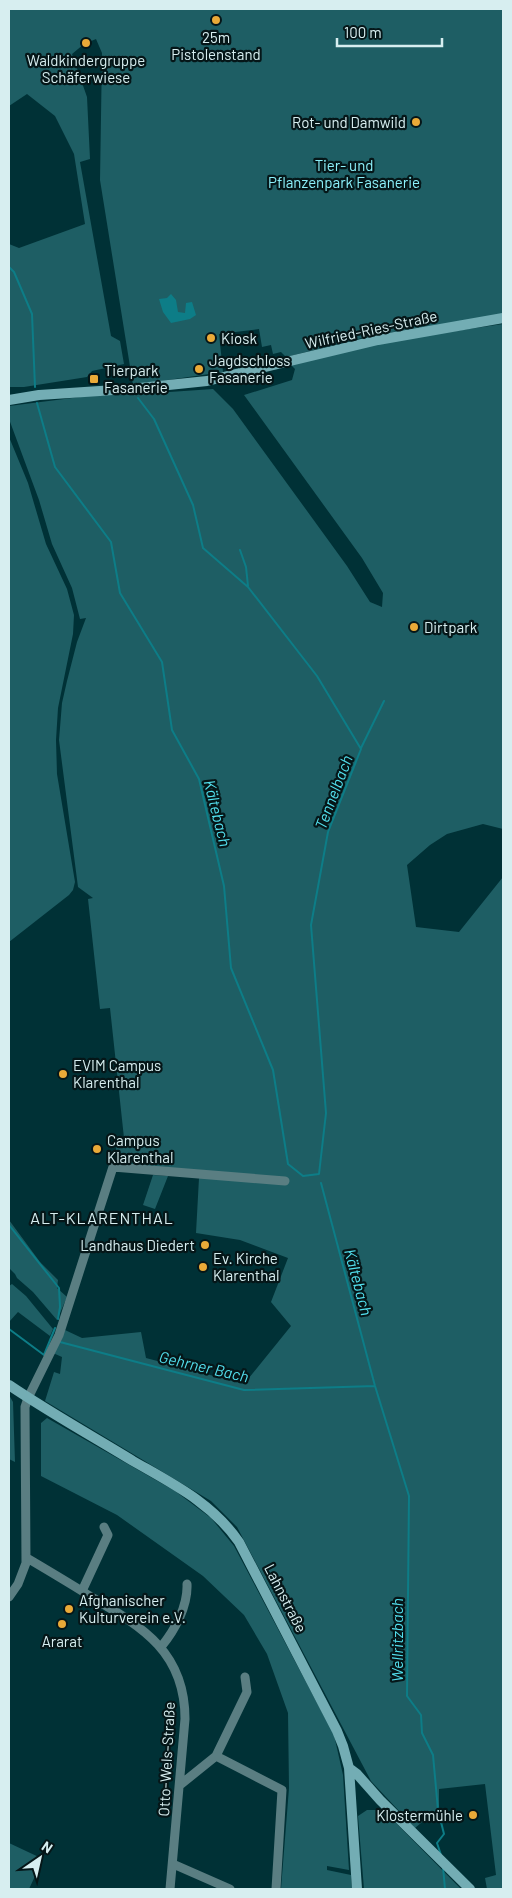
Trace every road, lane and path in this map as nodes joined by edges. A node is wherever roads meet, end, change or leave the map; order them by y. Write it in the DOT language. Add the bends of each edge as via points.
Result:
graph roads {
  1 [pos="503,318"];
  2 [pos="9,400"];
  3 [pos="285,1181"];
  4 [pos="9,1385"];
  5 [pos="28,1398"];
  6 [pos="104,1527"];
  7 [pos="27,1558"];
  8 [pos="187,1584"];
  9 [pos="82,1591"];
  10 [pos="9,1597"];
  11 [pos="161,1647"];
  12 [pos="246,1677"];
  13 [pos="216,1756"];
  14 [pos="349,1768"];
  15 [pos="180,1785"];
  16 [pos="173,1864"];
  17 [pos="170,1889"];
  18 [pos="230,1889"];
  19 [pos="276,1889"];
  20 [pos="357,1889"];
  21 [pos="470,1889"];
  1 -- 2 [label="street, Wilfried-Ries-Straße" via="378,340 207,381"];
  3 -- 5 [label="street" via="113,1167 60,1335"];
  4 -- 5 [label="street, Lahnstraße"];
  5 -- 7 [label="street" via="24,1428"];
  5 -- 14 [label="street, Lahnstraße" via="194,1497 227,1526 244,1550 337,1731"];
  6 -- 9 [label="street" via="108,1536"];
  7 -- 9 [label="street, Otto-Wels-Straße"];
  7 -- 10 [label="street" via="25,1570"];
  8 -- 11 [label="street" via="188,1598 170,1636"];
  9 -- 11 [label="street, Otto-Wels-Straße" via="135,1623"];
  11 -- 15 [label="street, Otto-Wels-Straße" via="176,1671 184,1699 186,1719"];
  12 -- 13 [label="street" via="247,1692"];
  13 -- 15 [label="street"];
  13 -- 19 [label="street" via="282,1790"];
  14 -- 20 [label="street, Lahnstraße"];
  14 -- 21 [label="street"];
  15 -- 16 [label="street, Otto-Wels-Straße"];
  16 -- 17 [label="street, Otto-Wels-Straße"];
  16 -- 18 [label="street"];
}
